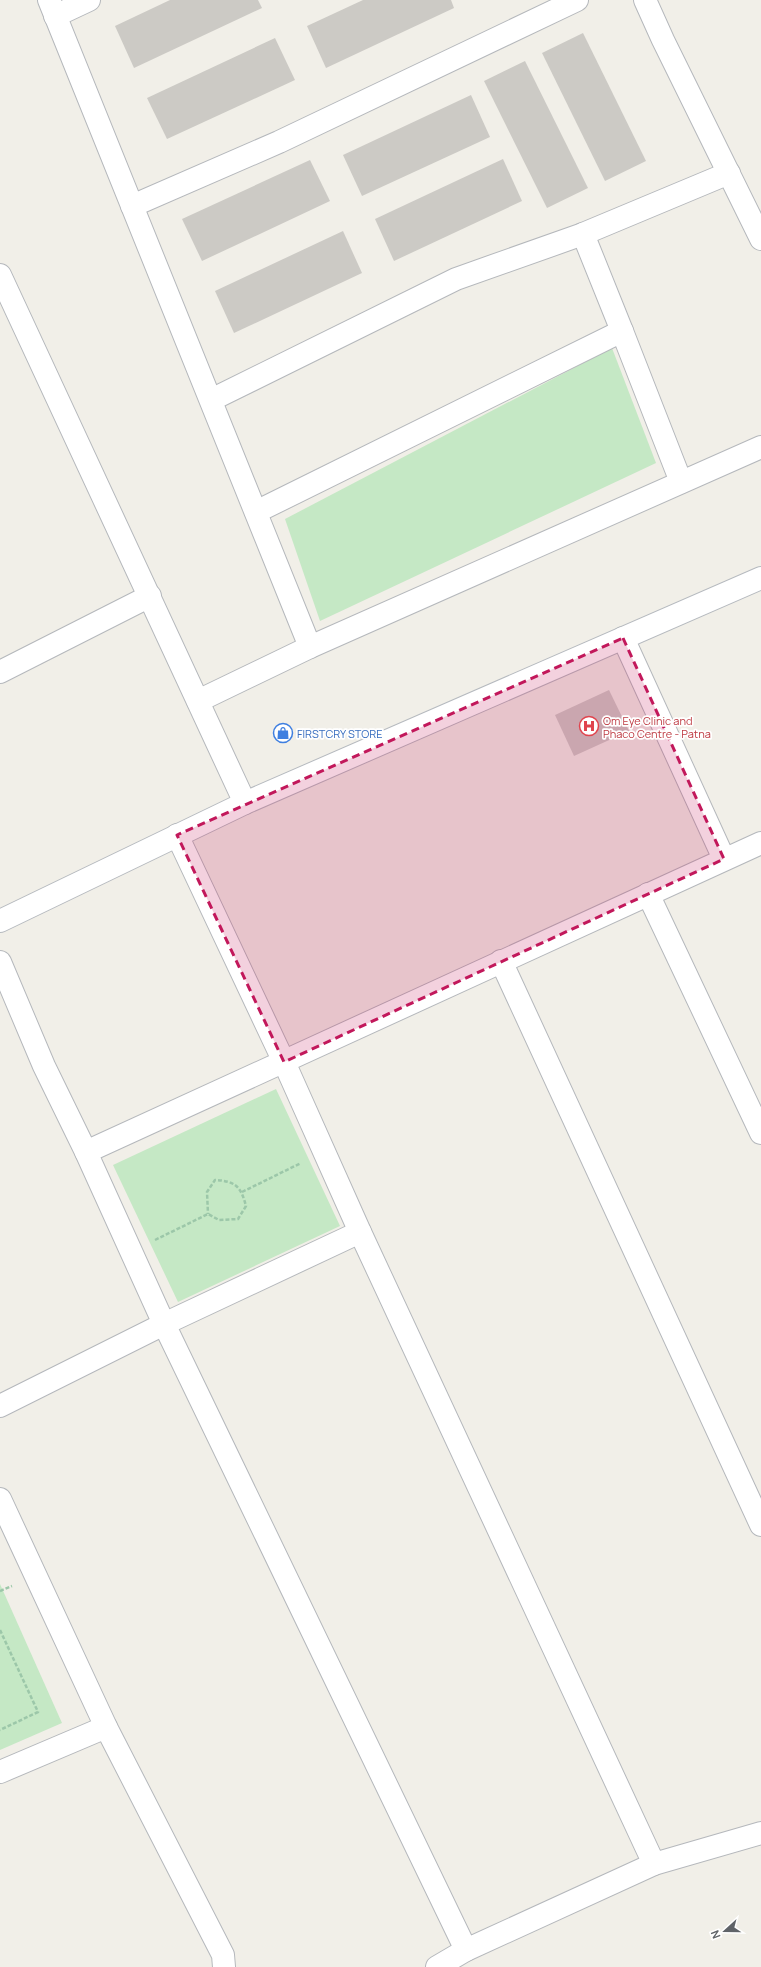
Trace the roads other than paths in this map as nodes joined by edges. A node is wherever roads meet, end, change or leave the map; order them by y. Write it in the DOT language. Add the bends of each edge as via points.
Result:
graph roads {
  1 [pos="89,0"];
  2 [pos="577,0"];
  3 [pos="644,0"];
  4 [pos="52,8"];
  5 [pos="729,173"];
  6 [pos="132,206"];
  7 [pos="583,234"];
  8 [pos="761,239"];
  9 [pos="0,274"];
  10 [pos="622,331"];
  11 [pos="211,400"];
  12 [pos="761,447"];
  13 [pos="681,482"];
  14 [pos="256,512"];
  15 [pos="761,578"];
  16 [pos="150,596"];
  17 [pos="624,638"];
  18 [pos="310,647"];
  19 [pos="0,672"];
  20 [pos="198,701"];
  21 [pos="245,803"];
  22 [pos="177,835"];
  23 [pos="761,843"];
  24 [pos="724,859"];
  25 [pos="648,894"];
  26 [pos="0,921"];
  27 [pos="501,961"];
  28 [pos="0,962"];
  29 [pos="284,1062"];
  30 [pos="759,1122"];
  31 [pos="86,1152"];
  32 [pos="360,1232"];
  33 [pos="164,1324"];
  34 [pos="0,1406"];
  35 [pos="0,1499"];
  36 [pos="761,1525"];
  37 [pos="106,1726"];
  38 [pos="0,1772"];
  39 [pos="761,1833"];
  40 [pos="654,1864"];
  41 [pos="466,1950"];
  42 [pos="224,1967"];
  43 [pos="437,1967"];
  1 -- 4 [label="street"];
  2 -- 6 [label="street" via="279,142"];
  3 -- 5 [label="street"];
  4 -- 6 [label="street"];
  5 -- 7 [label="street"];
  5 -- 8 [label="street"];
  6 -- 11 [label="street"];
  7 -- 10 [label="street"];
  7 -- 11 [label="street" via="456,279"];
  9 -- 16 [label="street"];
  10 -- 13 [label="street"];
  10 -- 14 [label="street"];
  11 -- 14 [label="street"];
  12 -- 13 [label="street"];
  13 -- 18 [label="street"];
  14 -- 18 [label="street"];
  15 -- 17 [label="street"];
  16 -- 19 [label="street"];
  16 -- 20 [label="street"];
  17 -- 21 [label="street"];
  17 -- 24 [label="street"];
  18 -- 20 [label="street"];
  20 -- 21 [label="street"];
  21 -- 22 [label="street"];
  22 -- 26 [label="street"];
  22 -- 29 [label="street"];
  23 -- 24 [label="street"];
  24 -- 25 [label="street"];
  25 -- 27 [label="street"];
  25 -- 30 [label="street"];
  27 -- 29 [label="street"];
  27 -- 36 [label="street"];
  28 -- 31 [label="street" via="44,1066"];
  29 -- 31 [label="street"];
  29 -- 32 [label="street"];
  31 -- 33 [label="street"];
  32 -- 33 [label="street"];
  32 -- 40 [label="street"];
  33 -- 34 [label="street"];
  33 -- 41 [label="street"];
  35 -- 37 [label="street"];
  37 -- 38 [label="street"];
  37 -- 42 [label="street" via="223,1955"];
  39 -- 40 [label="street"];
  40 -- 41 [label="street"];
  41 -- 43 [label="street"];
}
